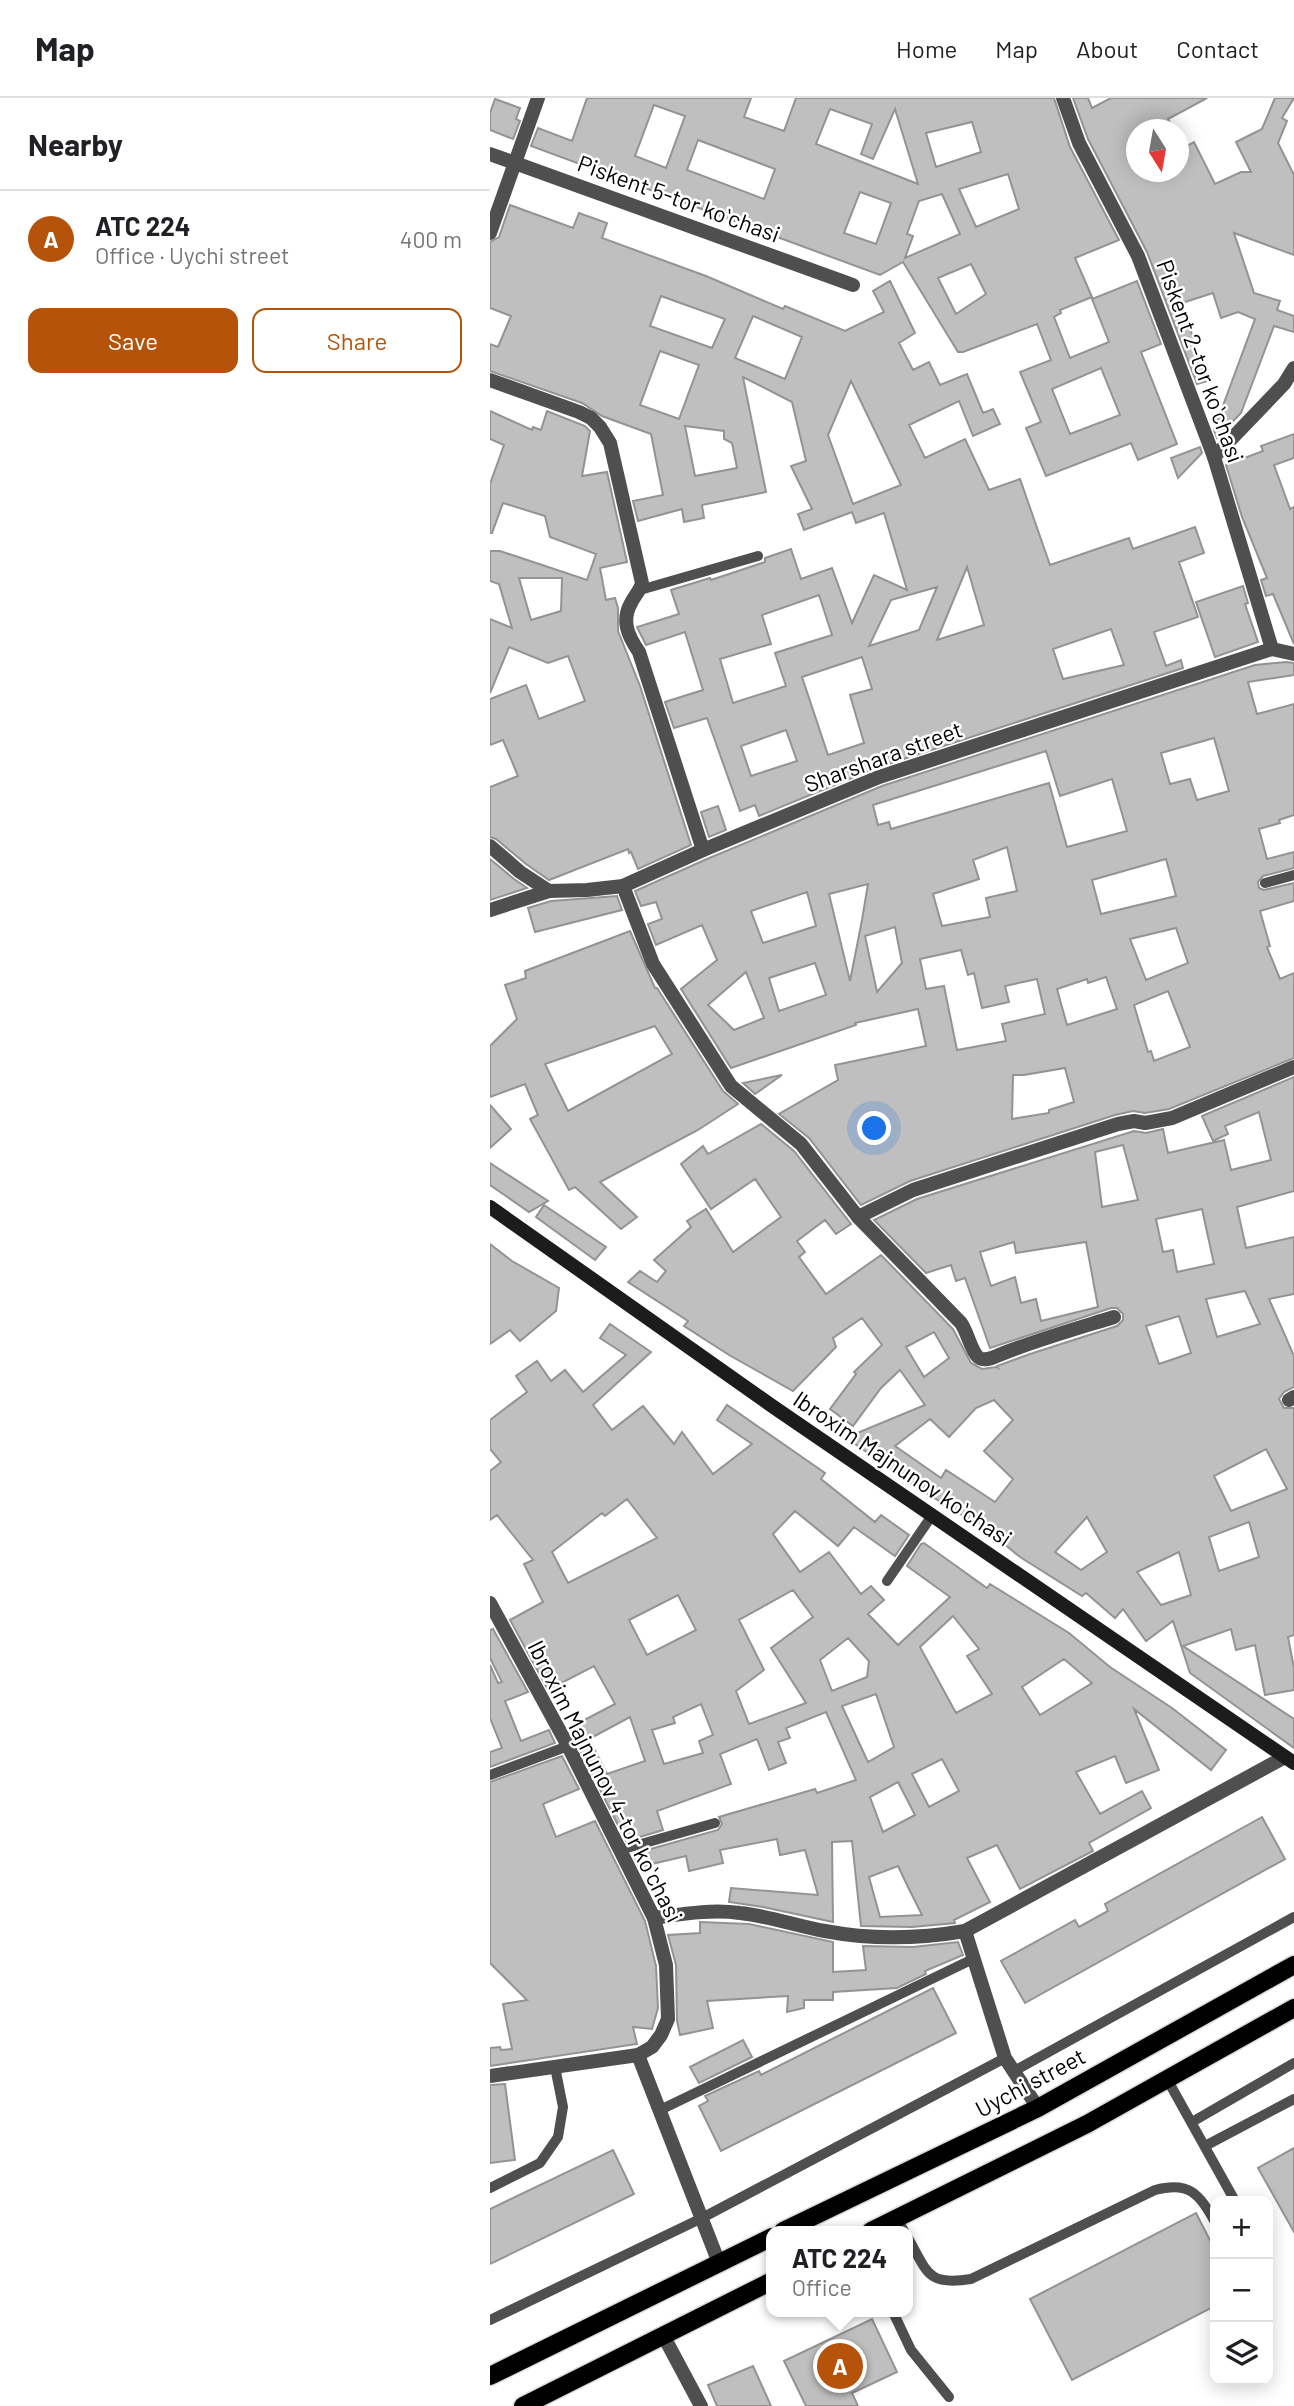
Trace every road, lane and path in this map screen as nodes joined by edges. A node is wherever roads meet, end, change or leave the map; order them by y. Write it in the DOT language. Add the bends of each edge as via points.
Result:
graph roads {
  1 [pos="538,98"];
  2 [pos="1063,98"];
  3 [pos="490,154"];
  4 [pos="514,162"];
  5 [pos="490,233"];
  6 [pos="853,285"];
  7 [pos="1294,368"];
  8 [pos="490,380"];
  9 [pos="1214,457"];
  10 [pos="758,556"];
  11 [pos="640,590"];
  12 [pos="1272,649"];
  13 [pos="1294,654"];
  14 [pos="490,846"];
  15 [pos="704,850"];
  16 [pos="1294,874"];
  17 [pos="1265,883"];
  18 [pos="623,886"];
  19 [pos="549,891"];
  20 [pos="490,910"];
  21 [pos="1294,1067"];
  22 [pos="490,1207"];
  23 [pos="858,1217"];
  24 [pos="1114,1317"];
  25 [pos="933,1514"];
  26 [pos="887,1581"];
  27 [pos="490,1602"];
  28 [pos="568,1746"];
  29 [pos="1289,1760"];
  30 [pos="490,1775"];
  31 [pos="715,1823"];
  32 [pos="620,1850"];
  33 [pos="1294,1917"];
  34 [pos="654,1918"];
  35 [pos="965,1931"];
  36 [pos="973,1959"];
  37 [pos="1294,1965"];
  38 [pos="1294,2008"];
  39 [pos="638,2055"];
  40 [pos="1005,2058"];
  41 [pos="1294,2063"];
  42 [pos="555,2067"];
  43 [pos="1014,2071"];
  44 [pos="490,2076"];
  45 [pos="1167,2079"];
  46 [pos="1294,2099"];
  47 [pos="1038,2108"];
  48 [pos="660,2110"];
  49 [pos="1192,2122"];
  50 [pos="1205,2146"];
  51 [pos="490,2188"];
  52 [pos="1233,2196"];
  53 [pos="1210,2214"];
  54 [pos="702,2218"];
  55 [pos="901,2225"];
  56 [pos="792,2226"];
  57 [pos="766,2239"];
  58 [pos="913,2247"];
  59 [pos="719,2263"];
  60 [pos="766,2284"];
  61 [pos="895,2317"];
  62 [pos="490,2320"];
  63 [pos="663,2335"];
  64 [pos="490,2376"];
  65 [pos="949,2397"];
  66 [pos="696,2404"];
  67 [pos="523,2406"];
  1 -- 4 [label="street"];
  2 -- 9 [label="street, Piskent 2-tor koʻchasi" via="1079,143 1138,256"];
  3 -- 4 [label="street, Piskent 5-tor koʻchasi"];
  4 -- 5 [label="street"];
  4 -- 6 [label="street, Piskent 5-tor koʻchasi"];
  7 -- 9 [label="street"];
  8 -- 11 [label="street" via="579,412 600,428 610,443 640,570"];
  9 -- 12 [label="street, Piskent 2-tor koʻchasi"];
  10 -- 11 [label="lane"];
  11 -- 15 [label="street" via="627,610 627,630 639,652"];
  12 -- 13 [label="street"];
  12 -- 15 [label="street, Sharshara street" via="879,777"];
  14 -- 19 [label="street"];
  15 -- 18 [label="street, Sharshara street"];
  16 -- 17 [label="lane"];
  18 -- 19 [label="street, Sharshara street"];
  18 -- 23 [label="street" via="653,964 731,1086 801,1144"];
  19 -- 20 [label="street, Sharshara street"];
  21 -- 23 [label="street" via="1172,1118 1105,1128 913,1190"];
  22 -- 25 [label="street, Ibroxim Majnunov koʻchasi" via="775,1409"];
  23 -- 24 [label="street" via="961,1323 980,1358 991,1359"];
  25 -- 26 [label="lane"];
  25 -- 29 [label="street, Ibroxim Majnunov koʻchasi"];
  27 -- 28 [label="street, Ibroxim Majnunov 4-tor koʻchasi"];
  28 -- 30 [label="lane"];
  28 -- 32 [label="street, Ibroxim Majnunov 4-tor koʻchasi"];
  29 -- 35 [label="street"];
  31 -- 32 [label="lane"];
  32 -- 34 [label="street, Ibroxim Majnunov 4-tor koʻchasi"];
  33 -- 43 [label="lane"];
  34 -- 35 [label="street" via="738,1912 826,1932 886,1938"];
  34 -- 39 [label="street, Ibroxim Majnunov 4-tor koʻchasi" via="666,1965 668,2019 662,2035"];
  35 -- 36 [label="street"];
  36 -- 40 [label="street"];
  36 -- 48 [label="lane"];
  37 -- 47 [label="main road, Uychi street"];
  38 -- 45 [label="main road"];
  39 -- 42 [label="street"];
  39 -- 48 [label="street"];
  40 -- 43 [label="street"];
  40 -- 54 [label="lane"];
  41 -- 49 [label="lane"];
  42 -- 44 [label="street"];
  42 -- 51 [label="lane" via="562,2108 558,2137 540,2163"];
  43 -- 47 [label="street"];
  45 -- 49 [label="lane"];
  45 -- 55 [label="main road"];
  46 -- 50 [label="lane"];
  47 -- 56 [label="main road, Uychi street"];
  48 -- 54 [label="street"];
  49 -- 50 [label="lane"];
  50 -- 52 [label="lane"];
  53 -- 58 [label="lane" via="1200,2197 1187,2189 1155,2190 971,2279 952,2282 928,2274"];
  54 -- 59 [label="street"];
  54 -- 62 [label="lane"];
  57 -- 59 [label="main road"];
  59 -- 64 [label="main road"];
  60 -- 63 [label="main road"];
  61 -- 65 [label="lane" via="911,2350"];
  63 -- 66 [label="street"];
  63 -- 67 [label="main road"];
}
